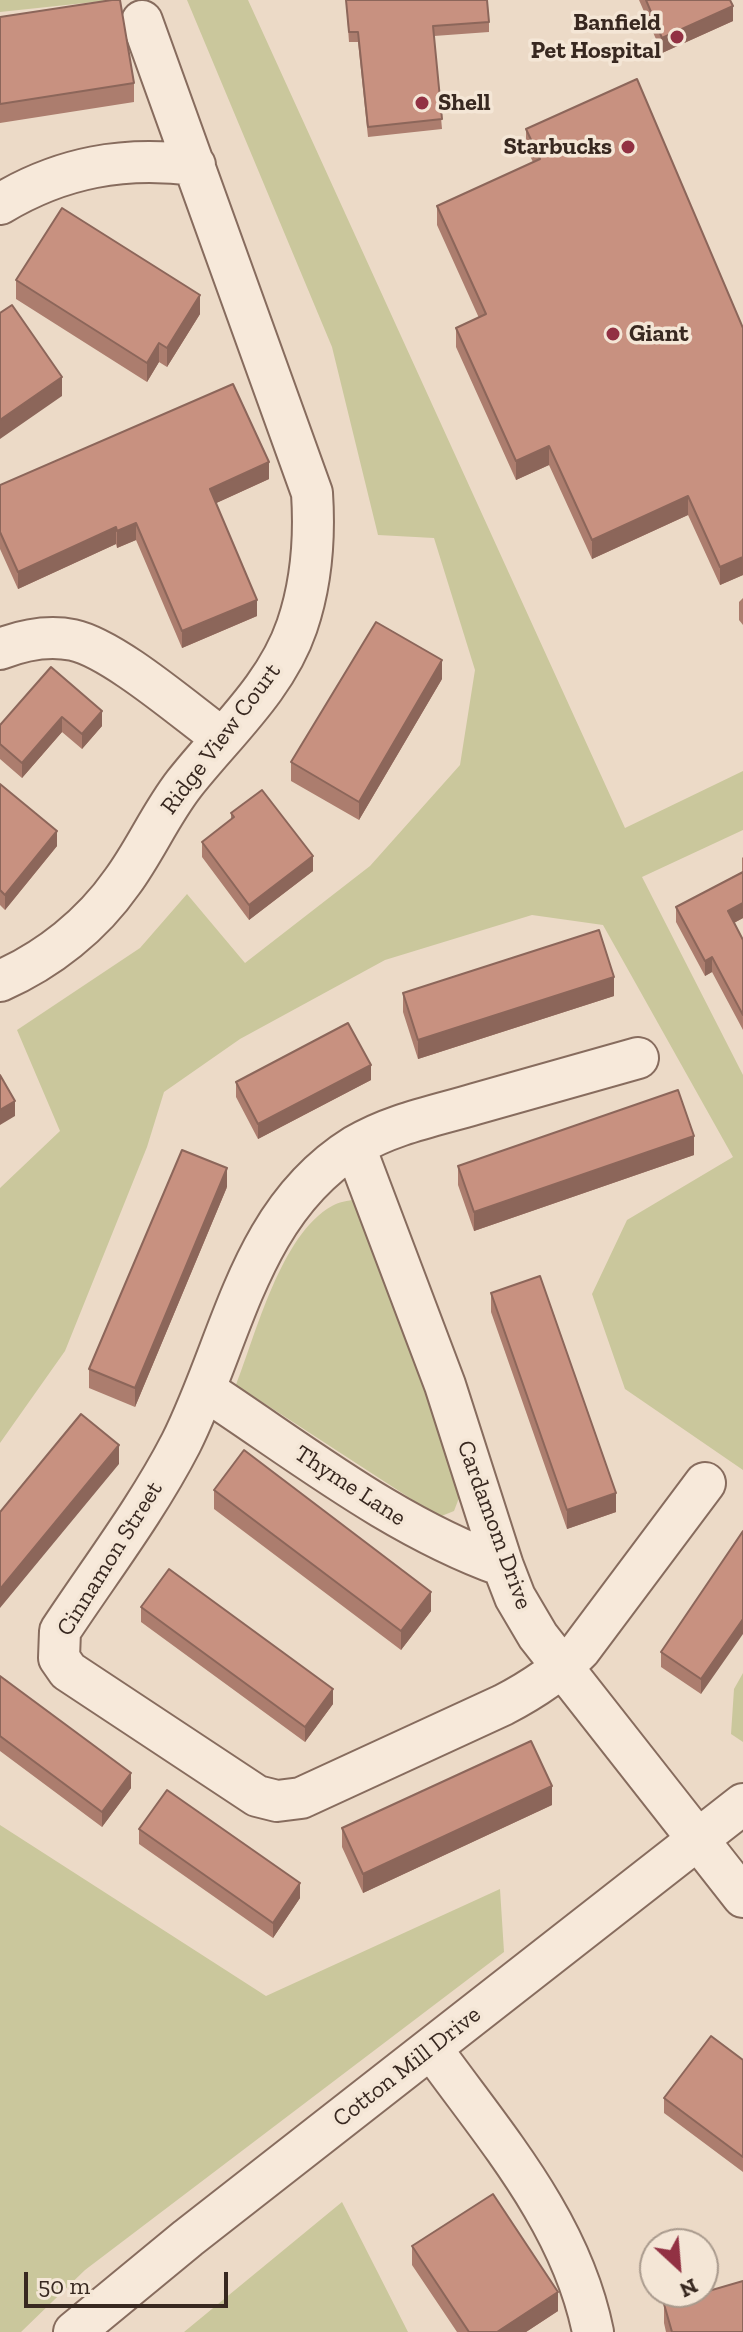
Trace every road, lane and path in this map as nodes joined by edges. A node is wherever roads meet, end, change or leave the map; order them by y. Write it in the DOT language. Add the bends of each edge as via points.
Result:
graph roads {
  1 [pos="142,21"];
  2 [pos="195,165"];
  3 [pos="0,204"];
  4 [pos="0,649"];
  5 [pos="222,738"];
  6 [pos="0,981"];
  7 [pos="638,1058"];
  8 [pos="355,1147"];
  9 [pos="205,1390"];
  10 [pos="705,1483"];
  11 [pos="503,1566"];
  12 [pos="562,1668"];
  13 [pos="743,1804"];
  14 [pos="697,1839"];
  15 [pos="743,1897"];
  16 [pos="431,2048"];
  17 [pos="74,2332"];
  18 [pos="593,2332"];
  1 -- 2 [label="street, Ridge View Court"];
  2 -- 3 [label="street" via="155,160 105,163 65,172"];
  2 -- 5 [label="street, Ridge View Court" via="312,493 315,536 297,628 255,702"];
  4 -- 5 [label="street" via="45,638 73,640 100,650"];
  5 -- 6 [label="street, Ridge View Court" via="88,922 48,955"];
  7 -- 8 [label="street, Cinnamon Street" via="388,1129"];
  8 -- 9 [label="street, Cinnamon Street" via="305,1188 277,1221 256,1258"];
  8 -- 11 [label="street, Cardamom Drive" via="445,1385"];
  9 -- 11 [label="street, Thyme Lane" via="412,1527"];
  9 -- 12 [label="street, Cinnamon Street" via="153,1494 60,1631 59,1658 68,1671 257,1796 277,1801 301,1798 503,1705"];
  10 -- 12 [label="street, Cinnamon Street"];
  11 -- 12 [label="street, Cardamom Drive" via="530,1623"];
  12 -- 14 [label="street, Cardamom Drive"];
  13 -- 14 [label="street, Cotton Mill Drive"];
  14 -- 15 [label="street, Cardamom Drive"];
  14 -- 16 [label="street, Cotton Mill Drive"];
  16 -- 17 [label="street, Cotton Mill Drive"];
  16 -- 18 [label="street" via="550,2216 572,2259"];
}
